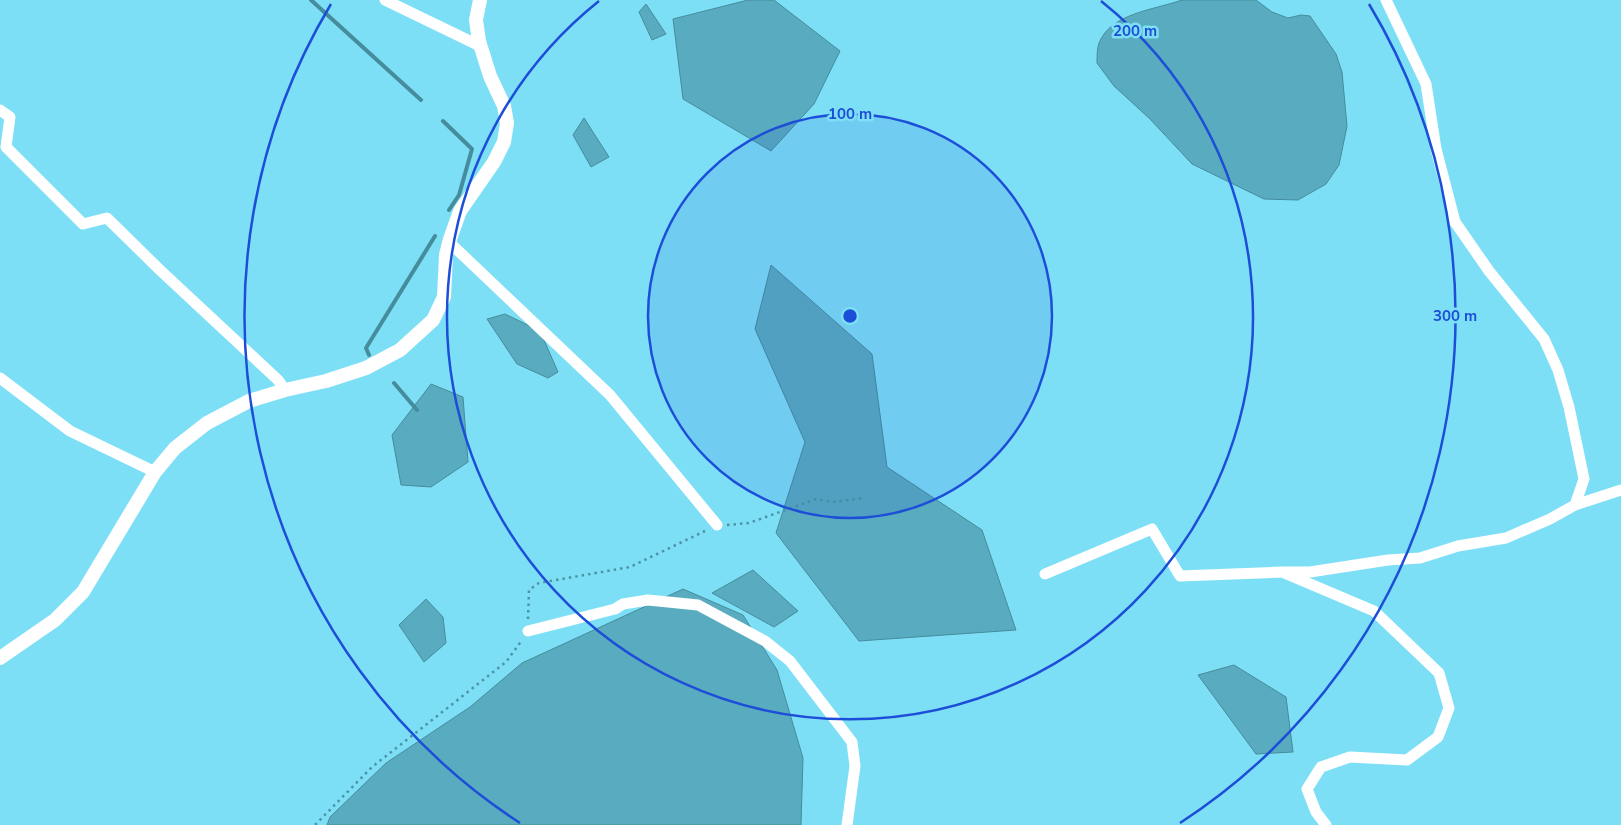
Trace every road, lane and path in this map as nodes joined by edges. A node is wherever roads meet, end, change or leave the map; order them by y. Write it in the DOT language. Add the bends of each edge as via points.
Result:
graph roads {
  1 [pos="385,0"];
  2 [pos="480,0"];
  3 [pos="1386,0"];
  4 [pos="480,46"];
  5 [pos="0,110"];
  6 [pos="449,242"];
  7 [pos="0,378"];
  8 [pos="284,390"];
  9 [pos="155,472"];
  10 [pos="1621,490"];
  11 [pos="1575,505"];
  12 [pos="717,526"];
  13 [pos="1282,572"];
  14 [pos="1045,574"];
  15 [pos="528,631"];
  16 [pos="0,658"];
  17 [pos="847,825"];
  18 [pos="1326,825"];
  1 -- 4 [label="street"];
  2 -- 4 [label="street" via="476,20"];
  3 -- 11 [label="street" via="1426,84 1436,149 1455,222 1488,271 1544,339 1558,370 1570,407 1584,479"];
  4 -- 6 [label="street" via="504,106 507,123 504,142 460,211"];
  5 -- 8 [label="street" via="10,117 6,146 76,218 83,224 107,218 272,374"];
  6 -- 8 [label="street" via="444,297 433,320 400,350 366,368"];
  6 -- 12 [label="street" via="610,395"];
  7 -- 9 [label="street" via="70,431"];
  8 -- 9 [label="street" via="248,401 206,422 175,448"];
  9 -- 16 [label="street" via="83,592 55,620"];
  10 -- 11 [label="street"];
  11 -- 13 [label="street" via="1506,538 1458,546 1420,558 1310,572"];
  13 -- 14 [label="street" via="1180,576 1152,529"];
  13 -- 18 [label="street" via="1374,611 1439,673 1449,708 1438,737 1407,760 1350,757 1321,767 1307,790 1316,812"];
  15 -- 17 [label="street" via="648,600 698,605 765,641 790,660 852,742 855,766"];
}
